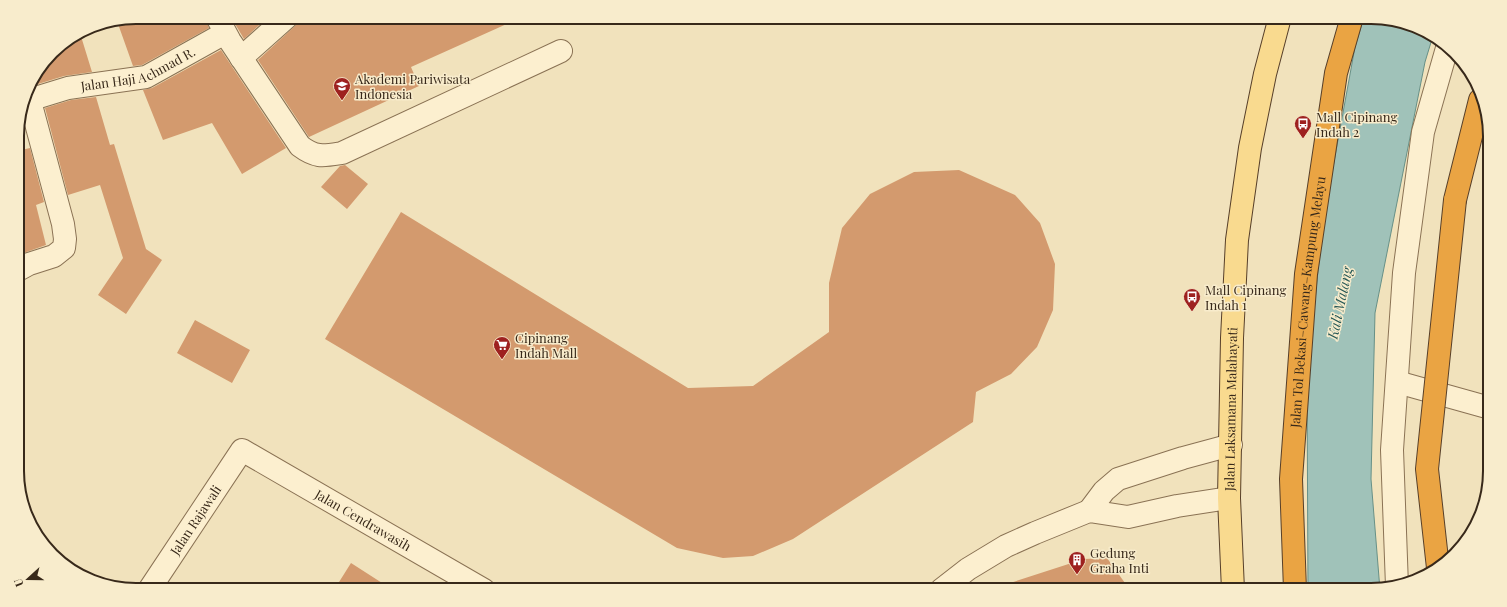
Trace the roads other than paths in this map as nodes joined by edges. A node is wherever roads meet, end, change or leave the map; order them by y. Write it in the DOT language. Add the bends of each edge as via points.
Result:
graph roads {
  1 [pos="279,24"];
  2 [pos="1278,24"];
  3 [pos="1350,24"];
  4 [pos="221,25"];
  5 [pos="561,51"];
  6 [pos="1446,53"];
  7 [pos="241,58"];
  8 [pos="33,94"];
  9 [pos="30,102"];
  10 [pos="1479,106"];
  11 [pos="24,267"];
  12 [pos="1397,382"];
  13 [pos="1483,406"];
  14 [pos="1231,445"];
  15 [pos="242,450"];
  16 [pos="1229,498"];
  17 [pos="1089,511"];
  18 [pos="1437,561"];
  19 [pos="1397,580"];
  20 [pos="154,583"];
  21 [pos="472,583"];
  22 [pos="950,583"];
  23 [pos="1233,583"];
  24 [pos="1295,583"];
  1 -- 7 [label="street"];
  2 -- 14 [label="main road, Jalan Laksamana Malahayati" via="1250,148 1237,240 1232,338"];
  3 -- 24 [label="highway, Jalan Tol Bekasi–Cawang–Kampung Melayu" via="1336,73 1306,274 1290,479"];
  4 -- 7 [label="street"];
  4 -- 8 [label="street, Jalan Haji Achmad R." via="146,77"];
  5 -- 7 [label="street" via="342,153 328,155 313,155 300,146"];
  6 -- 12 [label="street" via="1423,132 1404,273"];
  9 -- 11 [label="street" via="65,239 64,248 54,256"];
  10 -- 18 [label="highway, bridge" via="1455,200 1427,469"];
  12 -- 13 [label="street"];
  12 -- 19 [label="street" via="1392,450"];
  14 -- 16 [label="main road, Jalan Laksamana Malahayati"];
  14 -- 17 [label="street" via="1118,479 1104,491"];
  15 -- 20 [label="street, Jalan Rajawali"];
  15 -- 21 [label="street, Jalan Cendrawasih"];
  16 -- 17 [label="street" via="1128,517"];
  16 -- 23 [label="main road, Jalan Laksamana Malahayati"];
  17 -- 22 [label="street" via="1006,546"];
}
